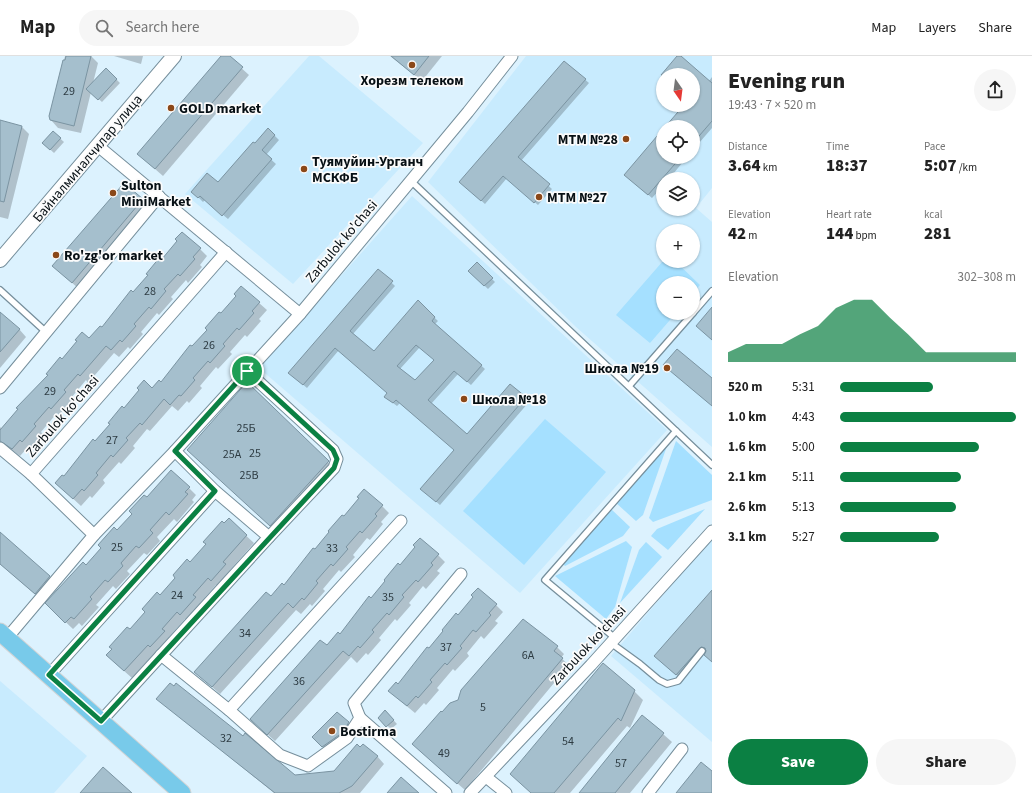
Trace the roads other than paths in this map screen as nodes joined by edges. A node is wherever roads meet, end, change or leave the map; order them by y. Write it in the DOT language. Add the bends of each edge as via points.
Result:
graph roads {
  1 [pos="174,56"];
  2 [pos="512,56"];
  3 [pos="98,146"];
  4 [pos="411,181"];
  5 [pos="159,196"];
  6 [pos="226,252"];
  7 [pos="0,260"];
  8 [pos="0,290"];
  9 [pos="712,291"];
  10 [pos="700,305"];
  11 [pos="300,314"];
  12 [pos="687,320"];
  13 [pos="46,332"];
  14 [pos="247,371"];
  15 [pos="629,386"];
  16 [pos="0,388"];
  17 [pos="676,431"];
  18 [pos="0,448"];
  19 [pos="175,451"];
  20 [pos="712,465"];
  21 [pos="31,474"];
  22 [pos="215,491"];
  23 [pos="401,521"];
  24 [pos="712,532"];
  25 [pos="94,535"];
  26 [pos="269,537"];
  27 [pos="461,574"];
  28 [pos="4,635"];
  29 [pos="613,640"];
  30 [pos="702,651"];
  31 [pos="161,655"];
  32 [pos="49,675"];
  33 [pos="229,710"];
  34 [pos="360,718"];
  35 [pos="101,721"];
  36 [pos="682,749"];
  37 [pos="486,777"];
  38 [pos="180,792"];
  39 [pos="446,793"];
  40 [pos="470,793"];
  41 [pos="506,793"];
  42 [pos="648,793"];
  1 -- 3 [label="street, Байналминалчилар улица"];
  2 -- 4 [label="street, Zarbulok ko'chasi"];
  3 -- 5 [label="street"];
  3 -- 7 [label="street, Байналминалчилар улица"];
  4 -- 11 [label="street, Zarbulok ko'chasi"];
  4 -- 15 [label="lane"];
  5 -- 6 [label="street"];
  5 -- 13 [label="street"];
  6 -- 11 [label="street"];
  6 -- 21 [label="street, Zarbulok ko'chasi"];
  8 -- 13 [label="lane"];
  9 -- 10 [label="lane"];
  11 -- 14 [label="street, Zarbulok ko'chasi"];
  12 -- 15 [label="lane"];
  13 -- 16 [label="street"];
  14 -- 19 [label="street, Zarbulok ko'chasi"];
  14 -- 26 [label="street" via="333,450 337,459 334,468"];
  15 -- 17 [label="lane"];
  17 -- 20 [label="lane"];
  17 -- 29 [label="lane" via="545,580"];
  18 -- 21 [label="street, Zarbulok ko'chasi"];
  19 -- 22 [label="street"];
  19 -- 25 [label="street, Zarbulok ko'chasi"];
  21 -- 25 [label="street, Zarbulok ko'chasi"];
  22 -- 26 [label="street"];
  22 -- 32 [label="street"];
  23 -- 33 [label="street"];
  24 -- 29 [label="street, Zarbulok ko'chasi"];
  25 -- 28 [label="street"];
  26 -- 31 [label="street"];
  27 -- 34 [label="street" via="354,703"];
  28 -- 32 [label="main road"];
  29 -- 30 [label="lane" via="659,680 668,684 678,681"];
  29 -- 37 [label="street, Zarbulok ko'chasi"];
  31 -- 33 [label="street"];
  31 -- 35 [label="street"];
  32 -- 35 [label="main road"];
  33 -- 34 [label="street" via="280,755 308,766 347,738"];
  34 -- 39 [label="street"];
  35 -- 38 [label="main road"];
  36 -- 42 [label="street"];
  37 -- 40 [label="street, Zarbulok ko'chasi"];
  37 -- 41 [label="street"];
}
